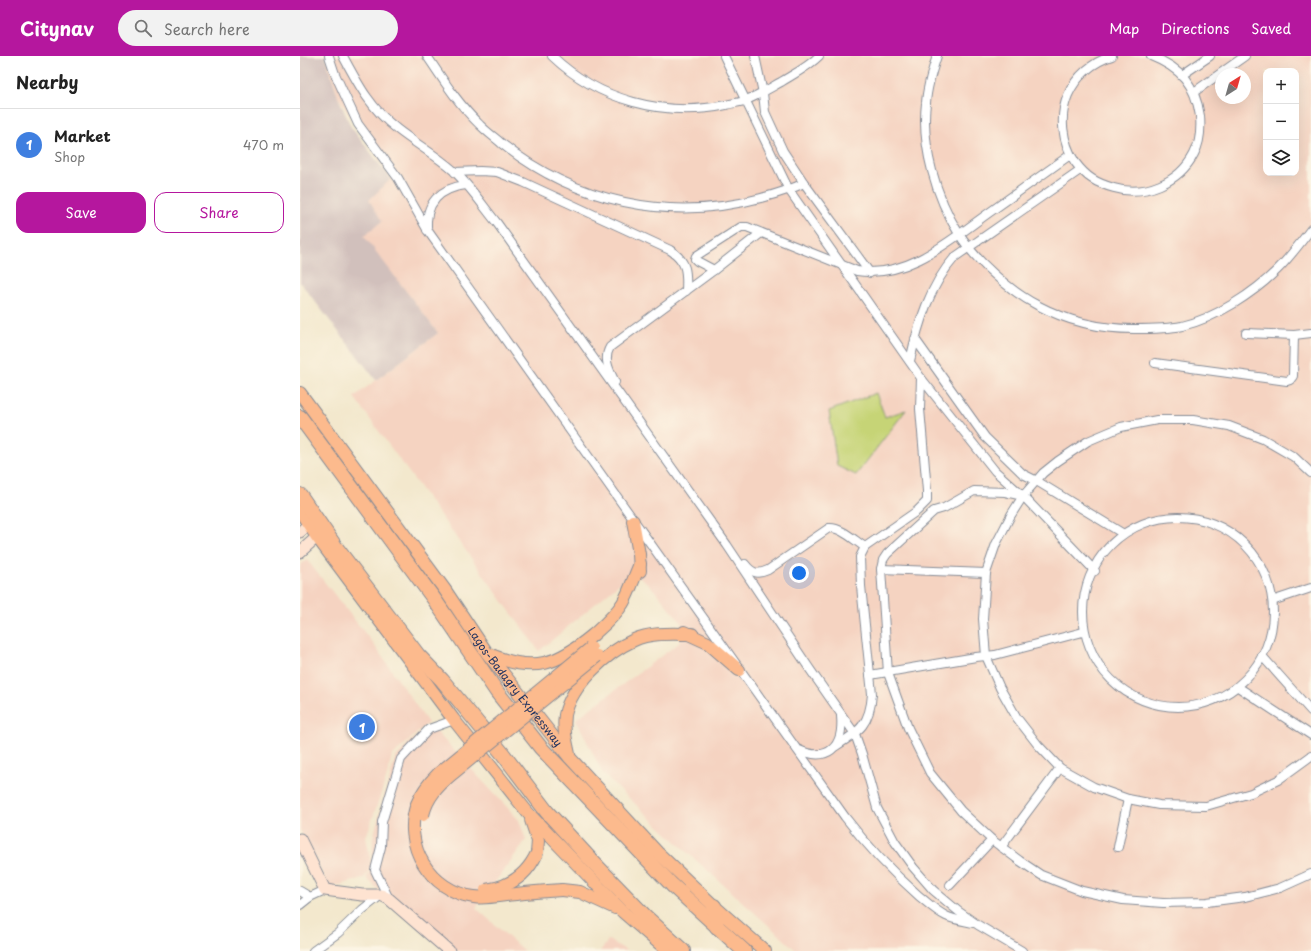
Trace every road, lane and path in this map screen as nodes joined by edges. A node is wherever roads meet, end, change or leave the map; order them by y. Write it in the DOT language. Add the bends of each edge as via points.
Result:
graph roads {
  1 [pos="329,56"];
  2 [pos="343,56"];
  3 [pos="427,56"];
  4 [pos="552,56"];
  5 [pos="724,56"];
  6 [pos="755,56"];
  7 [pos="818,56"];
  8 [pos="937,56"];
  9 [pos="1112,56"];
  10 [pos="1151,56"];
  11 [pos="1210,56"];
  12 [pos="1245,56"];
  13 [pos="1182,75"];
  14 [pos="1194,92"];
  15 [pos="763,93"];
  16 [pos="745,101"];
  17 [pos="1070,155"];
  18 [pos="1080,170"];
  19 [pos="455,172"];
  20 [pos="804,183"];
  21 [pos="466,186"];
  22 [pos="789,190"];
  23 [pos="1311,229"];
  24 [pos="428,231"];
  25 [pos="762,233"];
  26 [pos="959,234"];
  27 [pos="969,247"];
  28 [pos="841,265"];
  29 [pos="714,270"];
  30 [pos="870,273"];
  31 [pos="686,291"];
  32 [pos="1246,333"];
  33 [pos="1311,333"];
  34 [pos="1294,335"];
  35 [pos="915,339"];
  36 [pos="910,361"];
  37 [pos="1155,363"];
  38 [pos="920,378"];
  39 [pos="300,393"];
  40 [pos="621,396"];
  41 [pos="300,417"];
  42 [pos="1311,473"];
  43 [pos="1035,480"];
  44 [pos="300,496"];
  45 [pos="1023,496"];
  46 [pos="300,511"];
  47 [pos="633,521"];
  48 [pos="310,524"];
  49 [pos="300,532"];
  50 [pos="1122,533"];
  51 [pos="317,537"];
  52 [pos="727,545"];
  53 [pos="865,547"];
  54 [pos="300,552"];
  55 [pos="640,564"];
  56 [pos="881,569"];
  57 [pos="1095,571"];
  58 [pos="986,573"];
  59 [pos="1311,588"];
  60 [pos="1275,600"];
  61 [pos="1083,632"];
  62 [pos="692,634"];
  63 [pos="594,652"];
  64 [pos="487,653"];
  65 [pos="986,656"];
  66 [pos="1262,656"];
  67 [pos="739,670"];
  68 [pos="888,673"];
  69 [pos="870,675"];
  70 [pos="1238,687"];
  71 [pos="1311,711"];
  72 [pos="841,714"];
  73 [pos="454,720"];
  74 [pos="855,734"];
  75 [pos="1311,735"];
  76 [pos="836,746"];
  77 [pos="796,748"];
  78 [pos="1311,756"];
  79 [pos="570,758"];
  80 [pos="1060,768"];
  81 [pos="1128,799"];
  82 [pos="528,813"];
  83 [pos="300,839"];
  84 [pos="992,840"];
  85 [pos="1001,847"];
  86 [pos="1118,847"];
  87 [pos="1311,874"];
  88 [pos="950,885"];
  89 [pos="325,890"];
  90 [pos="300,891"];
  91 [pos="310,897"];
  92 [pos="385,897"];
  93 [pos="300,905"];
  94 [pos="714,906"];
  95 [pos="623,912"];
  96 [pos="978,924"];
  97 [pos="716,927"];
  98 [pos="313,951"];
  99 [pos="449,951"];
  100 [pos="668,951"];
  101 [pos="683,951"];
  102 [pos="744,951"];
  103 [pos="765,951"];
  104 [pos="1022,951"];
  1 -- 24 [label="street" via="358,124 398,178"];
  2 -- 19 [label="street" via="362,91 381,116"];
  3 -- 22 [label="street" via="450,91 481,126 514,153 550,176 594,194 636,205 676,209 733,204"];
  4 -- 16 [label="street" via="589,84 629,102 692,110"];
  5 -- 16 [label="street"];
  6 -- 15 [label="street"];
  7 -- 15 [label="street" via="798,72"];
  8 -- 26 [label="street" via="926,104 926,138 931,167 941,199"];
  9 -- 17 [label="street" via="1098,62 1082,74 1068,95 1062,122"];
  10 -- 13 [label="street" via="1164,61"];
  11 -- 13 [label="street"];
  12 -- 14 [label="street"];
  13 -- 14 [label="street"];
  14 -- 18 [label="street" via="1201,124 1198,140 1194,154 1169,181 1149,190 1123,191 1098,184"];
  15 -- 16 [label="street"];
  15 -- 20 [label="street" via="765,112 783,151"];
  16 -- 22 [label="street"];
  17 -- 18 [label="street"];
  17 -- 26 [label="street"];
  18 -- 27 [label="street"];
  19 -- 21 [label="street"];
  19 -- 31 [label="street" via="497,172 670,250 680,258 685,268"];
  20 -- 22 [label="street"];
  20 -- 30 [label="street"];
  21 -- 24 [label="street" via="449,189 437,198 427,216"];
  21 -- 40 [label="street" via="496,223"];
  22 -- 28 [label="street"];
  23 -- 27 [label="street" via="1279,268 1231,305 1182,326 1154,329 1096,326 1065,318 1010,288"];
  24 -- 47 [label="street"];
  25 -- 28 [label="street"];
  25 -- 29 [label="street"];
  25 -- 29 [label="street" via="741,227 696,256 697,261"];
  26 -- 27 [label="street"];
  26 -- 30 [label="street" via="918,260 884,272"];
  27 -- 35 [label="street" via="955,257 943,273 926,306"];
  28 -- 30 [label="street"];
  28 -- 36 [label="street"];
  29 -- 31 [label="street"];
  31 -- 40 [label="street" via="610,347 606,363"];
  32 -- 34 [label="street"];
  33 -- 34 [label="street"];
  34 -- 37 [label="street" via="1293,376 1287,381"];
  35 -- 36 [label="street"];
  35 -- 43 [label="street" via="985,437 1022,474"];
  36 -- 38 [label="street"];
  38 -- 45 [label="street" via="995,470"];
  38 -- 53 [label="street" via="927,502"];
  39 -- 64 [label="main road, Lagos-Badagry Expressway" via="445,590"];
  40 -- 52 [label="street"];
  41 -- 97 [label="highway, Lagos-Badagry Expressway" via="434,600 497,692 541,748 672,885"];
  42 -- 43 [label="street" via="1294,457 1263,439 1229,426 1193,420 1157,420 1122,427 1088,441"];
  43 -- 45 [label="street"];
  43 -- 50 [label="street"];
  44 -- 101 [label="highway" via="418,655 503,754 547,812 592,862"];
  45 -- 56 [label="street" via="1005,492 974,491 934,511 887,554"];
  45 -- 57 [label="street"];
  45 -- 58 [label="street" via="996,544"];
  46 -- 48 [label="main road"];
  47 -- 55 [label="main road"];
  47 -- 67 [label="street"];
  48 -- 49 [label="main road"];
  48 -- 51 [label="main road"];
  50 -- 57 [label="street"];
  50 -- 60 [label="street" via="1147,520 1175,516 1203,519 1229,531 1250,549 1265,573"];
  51 -- 54 [label="main road"];
  51 -- 73 [label="main road"];
  52 -- 53 [label="street" via="750,571 761,573 829,528 839,530"];
  52 -- 72 [label="street"];
  53 -- 69 [label="street" via="859,563"];
  55 -- 63 [label="main road" via="638,589 629,609"];
  55 -- 64 [label="main road" via="628,595 617,612 574,650 555,660 531,665 510,663"];
  56 -- 58 [label="street"];
  56 -- 68 [label="street"];
  57 -- 61 [label="street" via="1081,604"];
  58 -- 65 [label="street" via="983,620"];
  59 -- 60 [label="street"];
  60 -- 66 [label="street" via="1270,635"];
  61 -- 65 [label="street"];
  61 -- 70 [label="street" via="1099,668 1128,694 1147,703 1165,708 1204,705"];
  62 -- 63 [label="main road" via="665,628 643,629"];
  62 -- 67 [label="main road" via="708,643"];
  62 -- 79 [label="main road" via="663,634 634,640 612,653 589,674 574,694 566,714 565,733"];
  63 -- 82 [label="main road, bridge" via="434,791 425,808 421,839 430,861 446,878 466,888 496,889 522,876 538,853 538,841"];
  63 -- 95 [label="main road, bridge" via="428,784 414,815 414,840 416,851 431,875 449,889 466,896 486,898 572,890"];
  64 -- 79 [label="main road, Lagos-Badagry Expressway"];
  65 -- 68 [label="street"];
  65 -- 80 [label="street" via="1016,718"];
  66 -- 70 [label="street"];
  66 -- 71 [label="street"];
  67 -- 77 [label="street"];
  68 -- 69 [label="street"];
  68 -- 84 [label="street" via="908,728 930,773 961,811"];
  69 -- 74 [label="street" via="871,704 865,721"];
  70 -- 75 [label="street"];
  72 -- 74 [label="street"];
  72 -- 76 [label="street" via="841,732"];
  73 -- 82 [label="main road"];
  73 -- 92 [label="street" via="429,729 401,759 382,822 381,847 375,870"];
  74 -- 76 [label="street"];
  74 -- 96 [label="street" via="877,808 896,842 933,890"];
  76 -- 77 [label="street" via="827,752 813,755"];
  77 -- 96 [label="street" via="862,839 906,884 947,917"];
  78 -- 81 [label="street" via="1278,780 1250,793 1206,806 1159,805"];
  79 -- 94 [label="main road, Lagos-Badagry Expressway" via="657,852"];
  80 -- 81 [label="street" via="1094,786"];
  80 -- 85 [label="street"];
  81 -- 86 [label="street"];
  82 -- 95 [label="main road"];
  83 -- 89 [label="main road"];
  84 -- 85 [label="street"];
  84 -- 88 [label="street"];
  85 -- 87 [label="street" via="1041,875 1082,891 1123,900 1163,903 1207,902 1245,897 1280,888"];
  89 -- 91 [label="street"];
  89 -- 92 [label="main road"];
  90 -- 91 [label="street"];
  91 -- 93 [label="street"];
  92 -- 98 [label="street" via="362,910 338,933"];
  92 -- 99 [label="main road"];
  94 -- 97 [label="highway"];
  94 -- 103 [label="main road, Lagos-Badagry Expressway"];
  95 -- 100 [label="main road"];
  96 -- 104 [label="street"];
  97 -- 102 [label="highway, Lagos-Badagry Expressway"];
}
